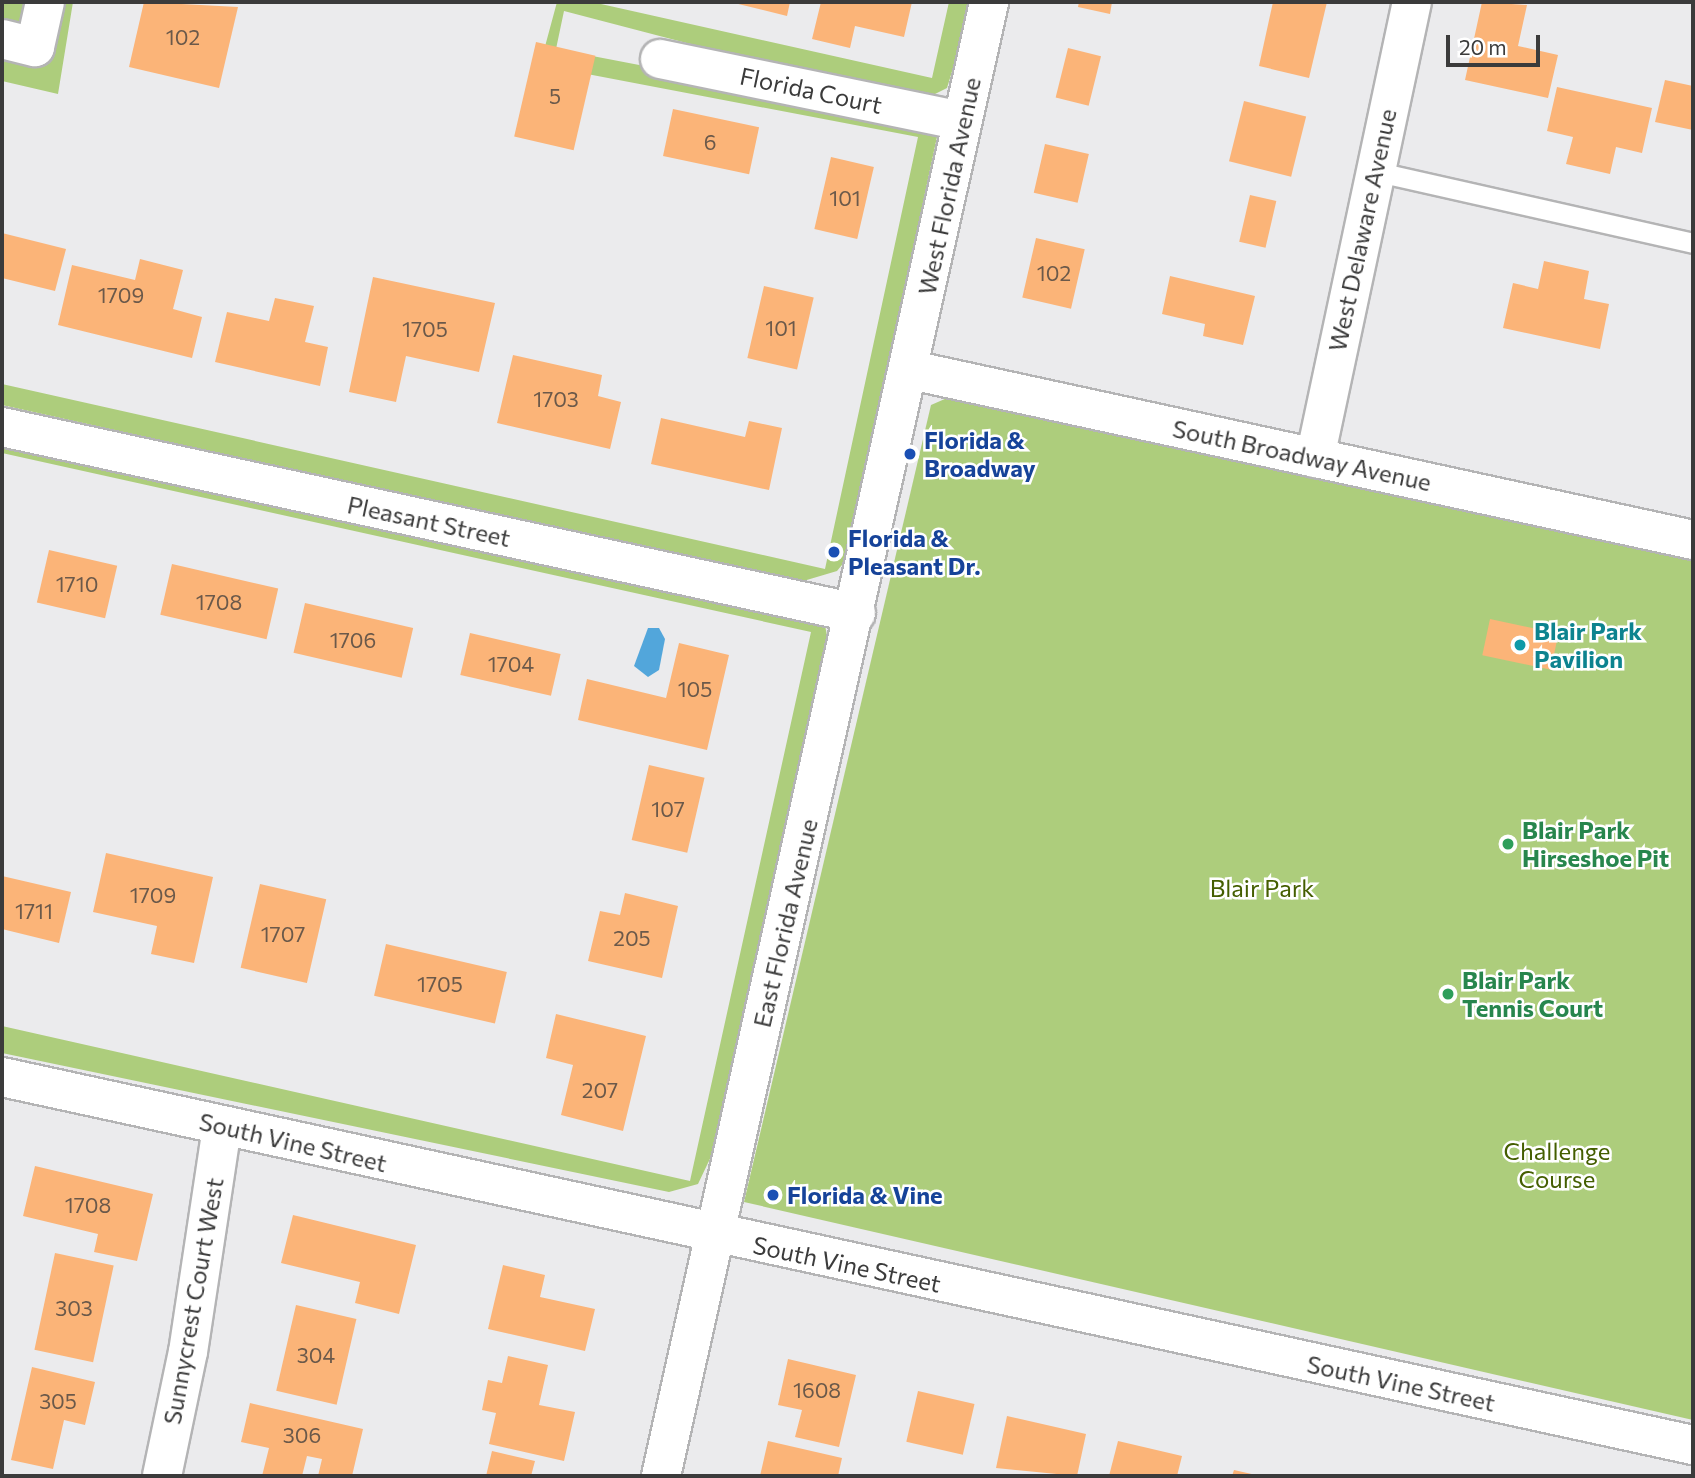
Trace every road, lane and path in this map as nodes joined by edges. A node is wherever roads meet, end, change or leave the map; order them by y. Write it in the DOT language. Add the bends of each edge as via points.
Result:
graph roads {
  1 [pos="45,2"];
  2 [pos="989,2"];
  3 [pos="1412,2"];
  4 [pos="2,39"];
  5 [pos="660,58"];
  6 [pos="962,121"];
  7 [pos="1374,171"];
  8 [pos="1693,243"];
  9 [pos="911,370"];
  10 [pos="2,426"];
  11 [pos="1315,458"];
  12 [pos="1693,540"];
  13 [pos="856,614"];
  14 [pos="2,1077"];
  15 [pos="222,1126"];
  16 [pos="715,1235"];
  17 [pos="1693,1445"];
  18 [pos="162,1476"];
  19 [pos="661,1476"];
  1 -- 4 [label="street" via="35,47"];
  2 -- 6 [label="street, West Florida Avenue"];
  3 -- 7 [label="street, West Delaware Avenue"];
  5 -- 6 [label="street, Florida Court"];
  6 -- 9 [label="street, West Florida Avenue"];
  7 -- 8 [label="lane"];
  7 -- 11 [label="street, West Delaware Avenue"];
  9 -- 11 [label="street, South Broadway Avenue"];
  9 -- 13 [label="street, East Florida Avenue"];
  10 -- 13 [label="street, Pleasant Street"];
  11 -- 12 [label="street, South Broadway Avenue"];
  13 -- 16 [label="street, East Florida Avenue"];
  14 -- 15 [label="street, South Vine Street"];
  15 -- 16 [label="street, South Vine Street"];
  15 -- 18 [label="street, Sunnycrest Court West" via="188,1352"];
  16 -- 17 [label="street, South Vine Street"];
  16 -- 19 [label="street, East Florida Avenue"];
}
